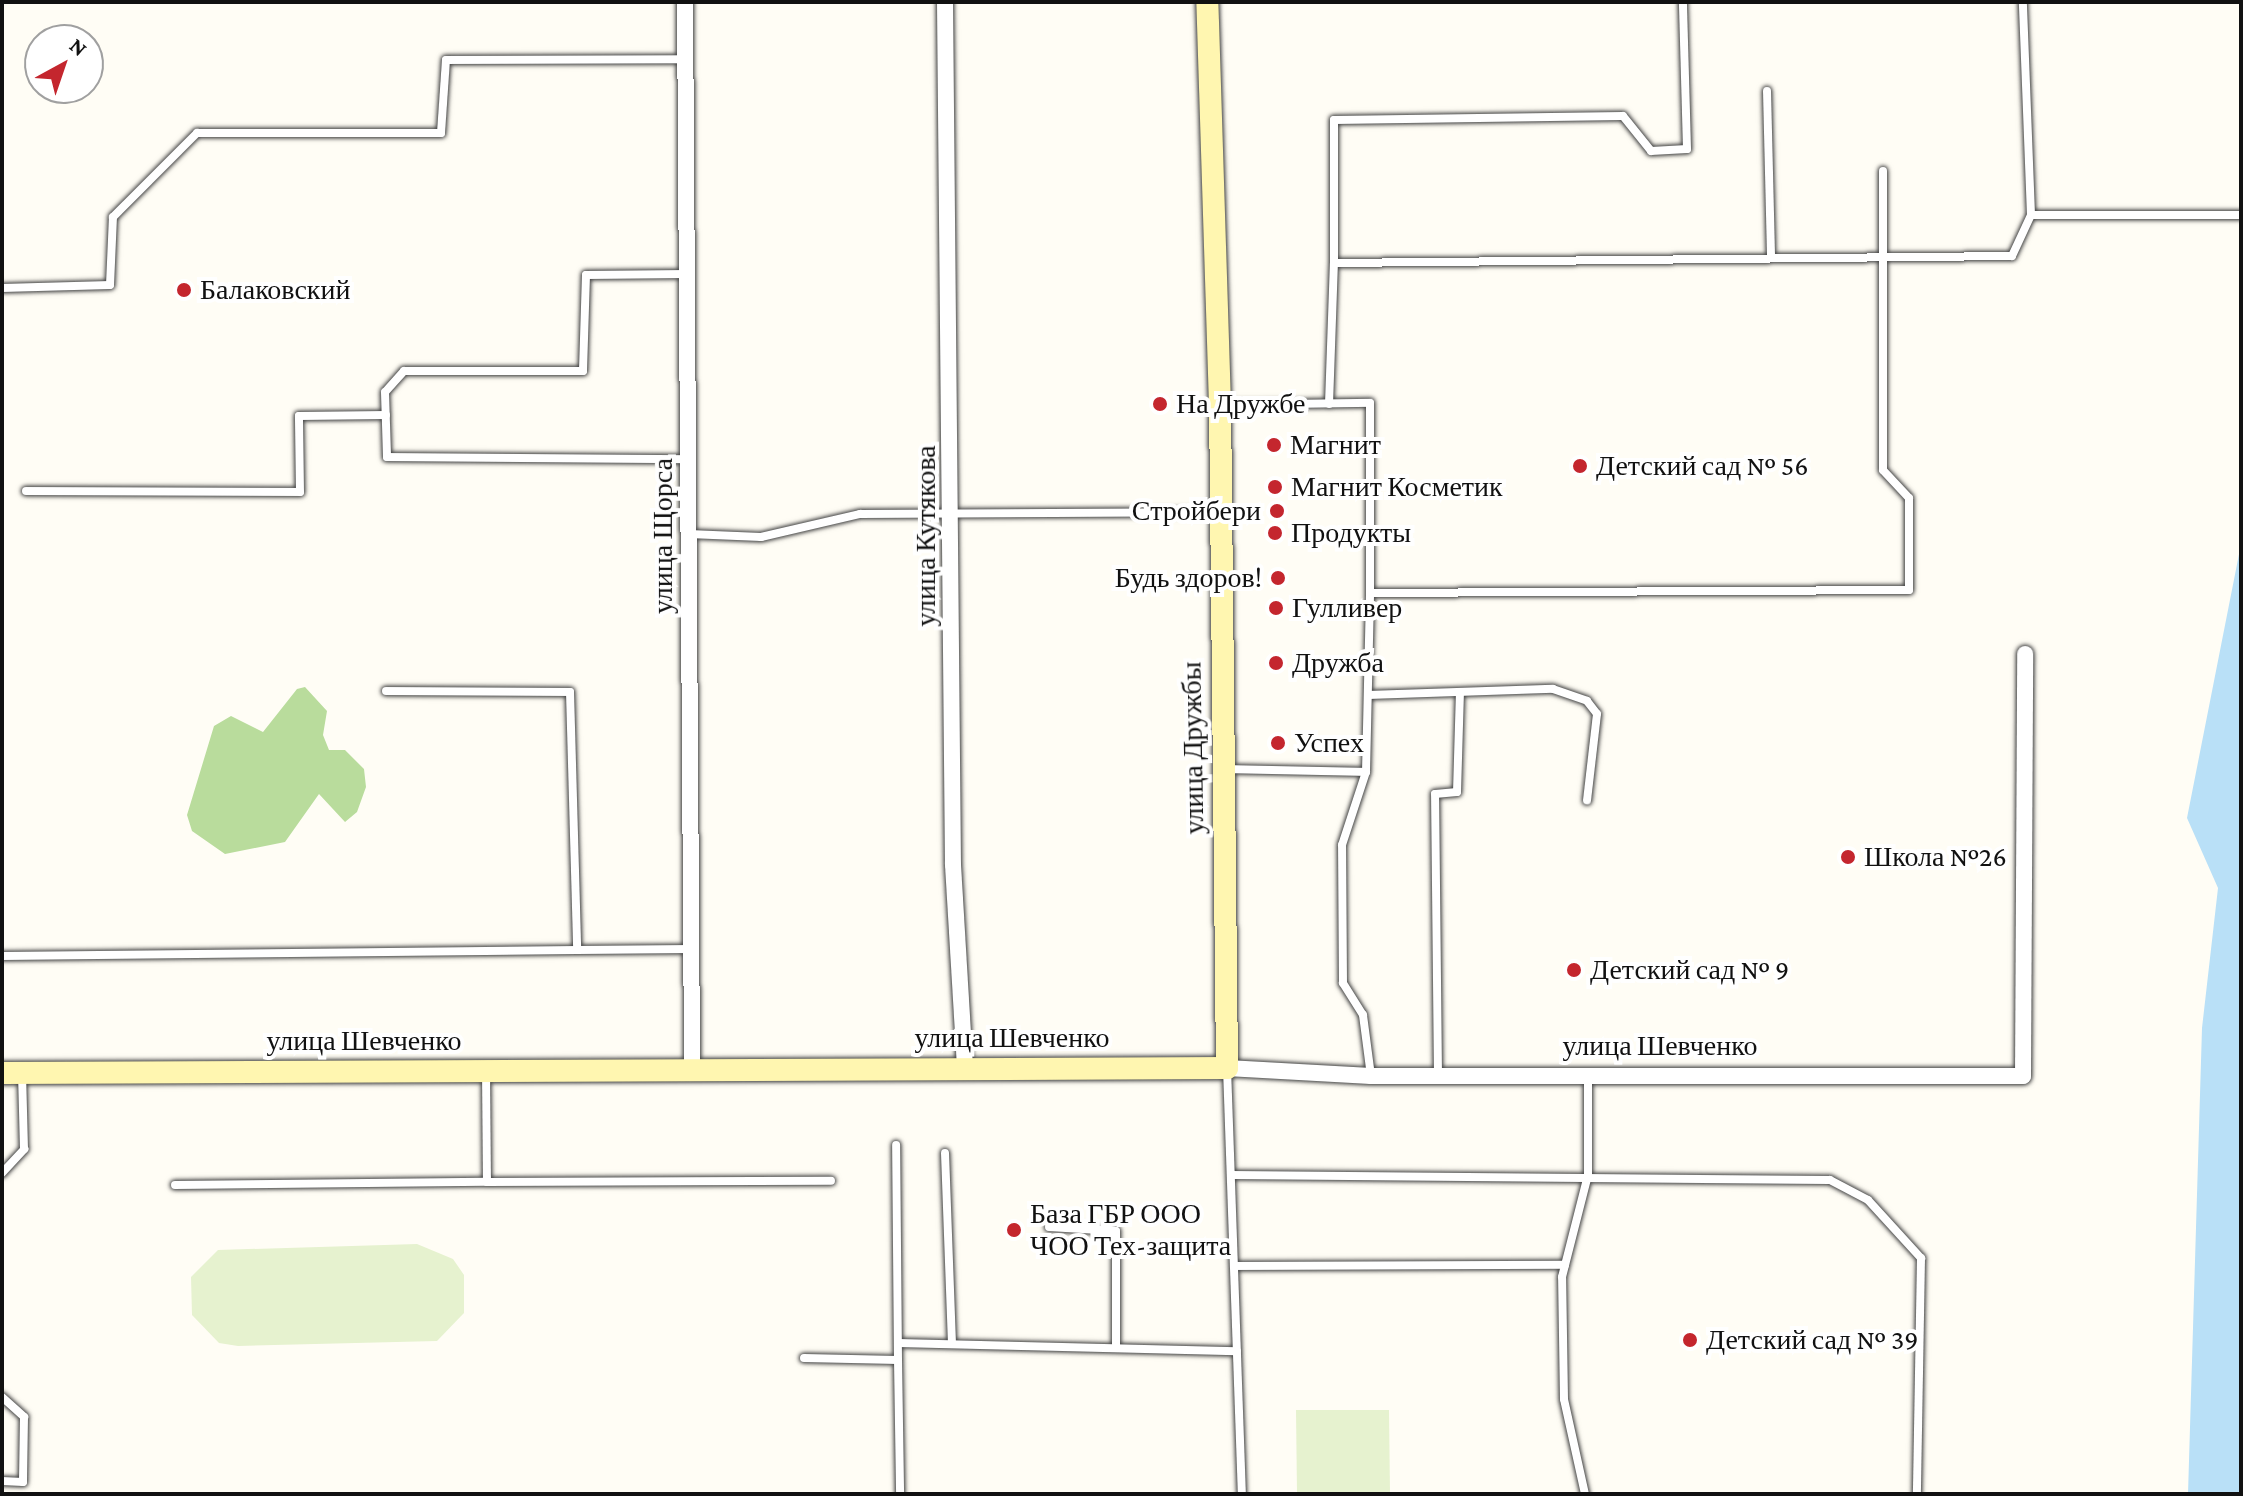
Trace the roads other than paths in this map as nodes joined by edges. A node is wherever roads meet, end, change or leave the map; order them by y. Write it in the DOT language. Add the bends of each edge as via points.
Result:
graph roads {
  1 [pos="685,2"];
  2 [pos="945,2"];
  3 [pos="1207,2"];
  4 [pos="1683,2"];
  5 [pos="2023,2"];
  6 [pos="686,59"];
  7 [pos="1767,91"];
  8 [pos="1883,171"];
  9 [pos="2031,215"];
  10 [pos="2241,215"];
  11 [pos="1883,255"];
  12 [pos="1771,256"];
  13 [pos="1334,263"];
  14 [pos="687,274"];
  15 [pos="2,288"];
  16 [pos="1329,404"];
  17 [pos="1220,405"];
  18 [pos="386,415"];
  19 [pos="688,459"];
  20 [pos="26,491"];
  21 [pos="1221,512"];
  22 [pos="952,514"];
  23 [pos="689,534"];
  24 [pos="1370,593"];
  25 [pos="2025,654"];
  26 [pos="386,691"];
  27 [pos="1460,692"];
  28 [pos="1368,695"];
  29 [pos="1222,769"];
  30 [pos="1366,772"];
  31 [pos="1587,800"];
  32 [pos="691,949"];
  33 [pos="577,950"];
  34 [pos="2,956"];
  35 [pos="965,1068"];
  36 [pos="1227,1068"];
  37 [pos="692,1069"];
  38 [pos="486,1070"];
  39 [pos="12,1073"];
  40 [pos="1371,1076"];
  41 [pos="1438,1076"];
  42 [pos="1588,1076"];
  43 [pos="896,1145"];
  44 [pos="945,1153"];
  45 [pos="2,1173"];
  46 [pos="1231,1175"];
  47 [pos="1588,1175"];
  48 [pos="831,1181"];
  49 [pos="487,1182"];
  50 [pos="175,1185"];
  51 [pos="1049,1227"];
  52 [pos="1565,1265"];
  53 [pos="1234,1266"];
  54 [pos="898,1343"];
  55 [pos="952,1343"];
  56 [pos="1116,1348"];
  57 [pos="1237,1351"];
  58 [pos="804,1358"];
  59 [pos="898,1360"];
  60 [pos="2,1397"];
  61 [pos="2,1481"];
  62 [pos="900,1494"];
  63 [pos="1242,1494"];
  64 [pos="1585,1494"];
  65 [pos="1917,1494"];
  1 -- 6 [label="street, улица Щорса"];
  2 -- 22 [label="street, улица Кутякова"];
  3 -- 17 [label="street, улица Дружбы"];
  4 -- 13 [label="lane" via="1687,149 1651,151 1623,116 1334,120"];
  5 -- 9 [label="lane"];
  6 -- 14 [label="street, улица Щорса"];
  6 -- 15 [label="lane" via="446,60 441,133 197,133 113,217 110,285"];
  7 -- 12 [label="lane"];
  8 -- 11 [label="lane"];
  9 -- 10 [label="lane"];
  9 -- 11 [label="lane" via="2012,256"];
  11 -- 12 [label="lane"];
  11 -- 24 [label="lane" via="1883,470 1909,498 1909,590"];
  12 -- 13 [label="lane"];
  13 -- 16 [label="lane"];
  14 -- 18 [label="lane" via="586,275 583,371 404,371 385,392"];
  14 -- 19 [label="street, улица Щорса"];
  16 -- 17 [label="lane"];
  16 -- 24 [label="lane" via="1370,403"];
  17 -- 21 [label="street, улица Дружбы"];
  18 -- 19 [label="lane" via="387,457"];
  18 -- 20 [label="lane" via="299,416 300,492"];
  19 -- 23 [label="street, улица Щорса"];
  21 -- 22 [label="lane"];
  21 -- 29 [label="street, улица Дружбы"];
  22 -- 23 [label="lane" via="860,514 761,537"];
  22 -- 35 [label="street, улица Кутякова" via="953,865"];
  23 -- 32 [label="street, улица Щорса"];
  24 -- 28 [label="lane"];
  25 -- 42 [label="street, улица Шевченко" via="2023,1076"];
  26 -- 33 [label="lane" via="570,692"];
  27 -- 28 [label="lane"];
  27 -- 31 [label="lane" via="1553,689 1587,701 1597,714"];
  27 -- 41 [label="lane" via="1457,792 1435,794"];
  28 -- 30 [label="lane"];
  29 -- 30 [label="lane"];
  29 -- 36 [label="street, улица Дружбы"];
  30 -- 40 [label="lane" via="1342,845 1343,983 1363,1015"];
  32 -- 33 [label="lane"];
  32 -- 37 [label="street, улица Щорса"];
  33 -- 34 [label="lane"];
  35 -- 36 [label="street, улица Шевченко"];
  35 -- 37 [label="street, улица Шевченко"];
  36 -- 40 [label="street, улица Шевченко"];
  36 -- 46 [label="lane, улица Дружбы"];
  37 -- 38 [label="street, улица Шевченко"];
  38 -- 39 [label="street, улица Шевченко"];
  38 -- 49 [label="lane"];
  39 -- 45 [label="lane" via="24,1149"];
  40 -- 41 [label="street, улица Шевченко"];
  41 -- 42 [label="street, улица Шевченко"];
  42 -- 47 [label="lane"];
  43 -- 54 [label="lane"];
  44 -- 55 [label="lane"];
  46 -- 47 [label="lane"];
  46 -- 53 [label="lane, улица Дружбы"];
  47 -- 52 [label="lane"];
  47 -- 65 [label="lane" via="1830,1180 1868,1200 1921,1258"];
  48 -- 49 [label="lane"];
  49 -- 50 [label="lane"];
  51 -- 56 [label="lane" via="1116,1231"];
  52 -- 53 [label="lane"];
  52 -- 64 [label="lane" via="1564,1399"];
  53 -- 57 [label="lane, улица Дружбы"];
  54 -- 55 [label="lane"];
  54 -- 59 [label="lane"];
  55 -- 56 [label="lane"];
  56 -- 57 [label="lane"];
  57 -- 63 [label="lane, улица Дружбы"];
  58 -- 59 [label="lane"];
  59 -- 62 [label="lane"];
  60 -- 61 [label="lane" via="24,1417 23,1482"];
}
